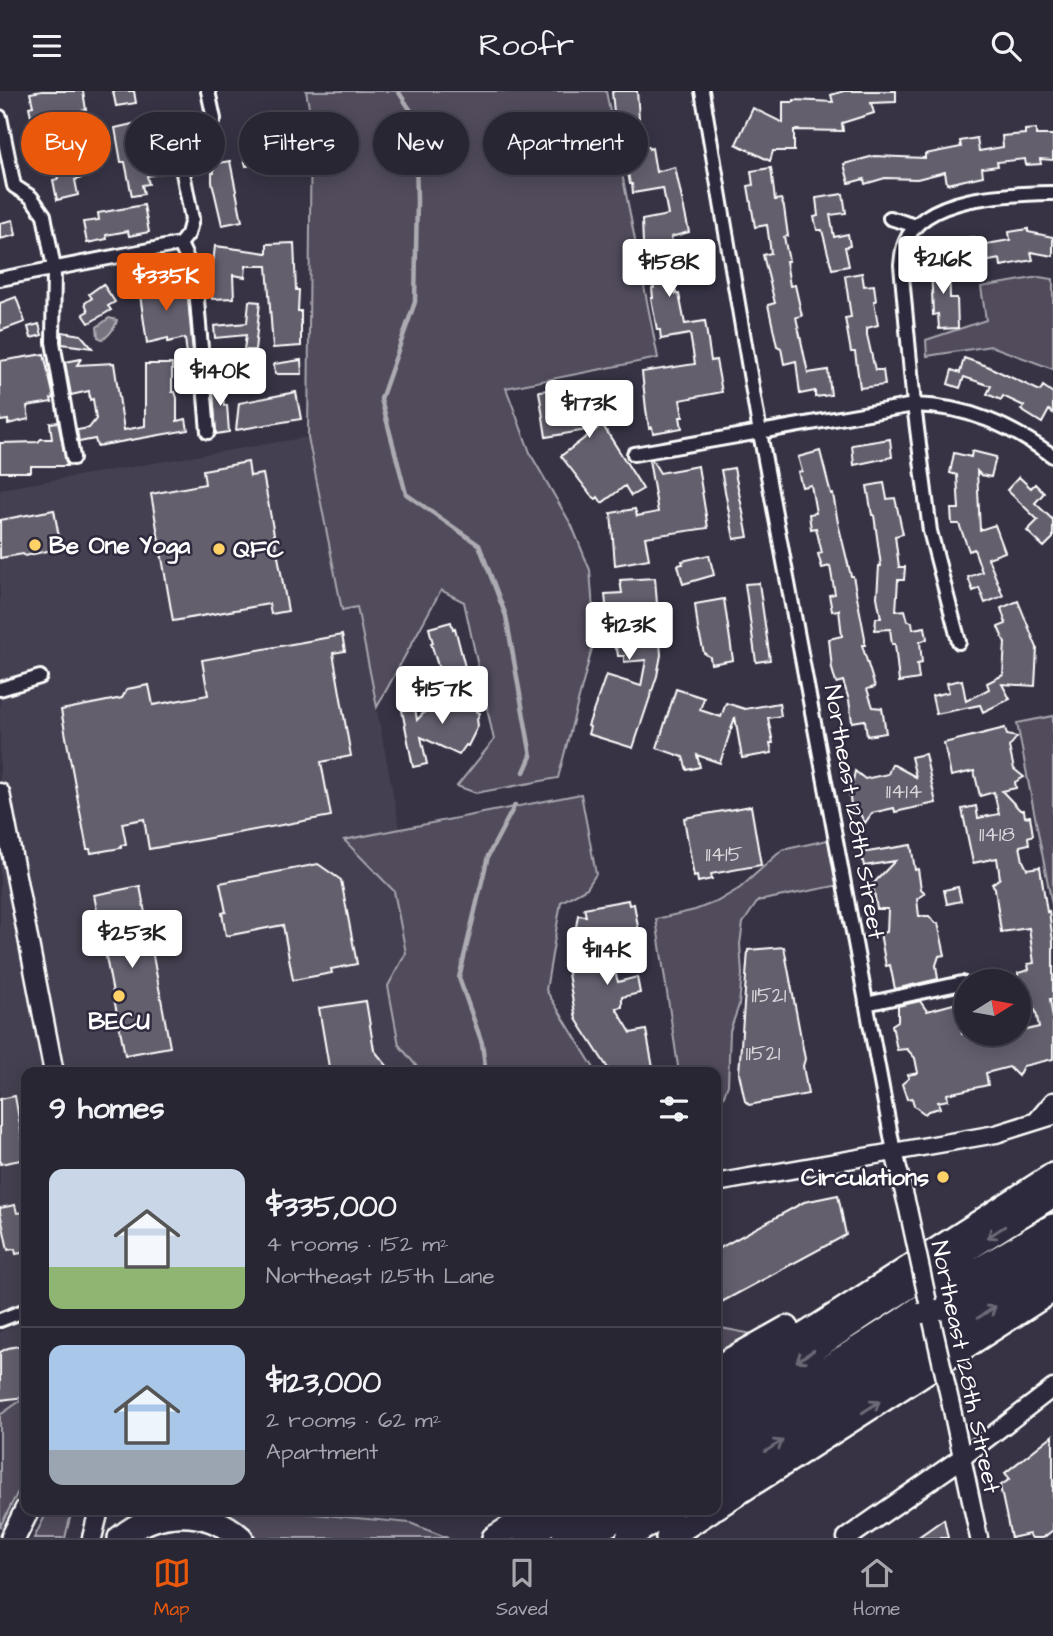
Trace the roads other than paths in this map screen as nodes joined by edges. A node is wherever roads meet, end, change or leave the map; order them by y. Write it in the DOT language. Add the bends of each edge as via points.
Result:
graph roads {
  1 [pos="208,91"];
  2 [pos="702,91"];
  3 [pos="0,117"];
  4 [pos="1053,193"];
  5 [pos="890,218"];
  6 [pos="916,226"];
  7 [pos="180,244"];
  8 [pos="54,268"];
  9 [pos="0,279"];
  10 [pos="914,405"];
  11 [pos="208,432"];
  12 [pos="760,433"];
  13 [pos="634,454"];
  14 [pos="1053,456"];
  15 [pos="72,458"];
  16 [pos="959,642"];
  17 [pos="40,677"];
  18 [pos="0,689"];
  19 [pos="0,793"];
  20 [pos="954,985"];
  21 [pos="866,1004"];
  22 [pos="53,1067"];
  23 [pos="1053,1101"];
  24 [pos="1045,1118"];
  25 [pos="894,1151"];
  26 [pos="1053,1175"];
  27 [pos="721,1182"];
  28 [pos="1053,1195"];
  29 [pos="1053,1226"];
  30 [pos="1053,1249"];
  31 [pos="1053,1270"];
  32 [pos="1053,1290"];
  33 [pos="21,1312"];
  34 [pos="840,1312"];
  35 [pos="930,1312"];
  36 [pos="0,1320"];
  37 [pos="721,1365"];
  38 [pos="1053,1388"];
  39 [pos="721,1389"];
  40 [pos="800,1393"];
  41 [pos="721,1412"];
  42 [pos="721,1436"];
  43 [pos="721,1452"];
  44 [pos="962,1458"];
  45 [pos="721,1479"];
  46 [pos="721,1504"];
  47 [pos="24,1515"];
  48 [pos="98,1515"];
  49 [pos="170,1515"];
  50 [pos="182,1515"];
  51 [pos="530,1515"];
  52 [pos="560,1515"];
  53 [pos="599,1515"];
  54 [pos="622,1515"];
  55 [pos="663,1515"];
  56 [pos="703,1515"];
  57 [pos="13,1538"];
  58 [pos="92,1538"];
  59 [pos="121,1538"];
  60 [pos="241,1538"];
  61 [pos="494,1538"];
  62 [pos="526,1538"];
  63 [pos="564,1538"];
  64 [pos="587,1538"];
  65 [pos="628,1538"];
  66 [pos="668,1538"];
  67 [pos="847,1538"];
  68 [pos="979,1538"];
  1 -- 7 [label="street" via="214,119 174,127 192,219"];
  2 -- 12 [label="street, Northeast 128th Street"];
  3 -- 8 [label="street" via="14,186 31,197 44,215"];
  4 -- 6 [label="street" via="959,202 935,211"];
  5 -- 6 [label="street"];
  6 -- 10 [label="street" via="905,243 901,265"];
  7 -- 8 [label="street"];
  7 -- 11 [label="street" via="195,276 200,303"];
  8 -- 9 [label="street"];
  8 -- 15 [label="street" via="53,342"];
  10 -- 12 [label="street"];
  10 -- 14 [label="street" via="979,415 1025,436"];
  10 -- 16 [label="street" via="930,531"];
  12 -- 13 [label="street"];
  12 -- 21 [label="street, Northeast 128th Street"];
  17 -- 18 [label="street"];
  19 -- 22 [label="main road"];
  20 -- 21 [label="street"];
  21 -- 25 [label="street, Northeast 128th Street"];
  23 -- 24 [label="street"];
  24 -- 25 [label="street" via="996,1134"];
  25 -- 27 [label="street"];
  25 -- 35 [label="street, Northeast 128th Street, bridge"];
  26 -- 34 [label="highway"];
  28 -- 41 [label="highway, one-way"];
  29 -- 35 [label="highway" via="959,1281"];
  30 -- 35 [label="highway"];
  45 -- 31 [label="highway, one-way"];
  46 -- 32 [label="highway, one-way"];
  33 -- 36 [label="street"];
  34 -- 37 [label="highway" via="790,1326"];
  34 -- 39 [label="highway"];
  35 -- 40 [label="highway"];
  35 -- 44 [label="street, Northeast 128th Street, bridge"];
  38 -- 44 [label="street"];
  40 -- 42 [label="highway"];
  40 -- 43 [label="highway"];
  44 -- 67 [label="main road"];
  44 -- 68 [label="street, Northeast 128th Street"];
  47 -- 57 [label="highway"];
  48 -- 58 [label="main road"];
  49 -- 59 [label="highway" via="141,1523"];
  50 -- 60 [label="highway" via="225,1525"];
  51 -- 61 [label="highway"];
  52 -- 62 [label="highway"];
  53 -- 63 [label="highway"];
  54 -- 64 [label="highway"];
  55 -- 65 [label="highway"];
  56 -- 66 [label="highway"];
}
